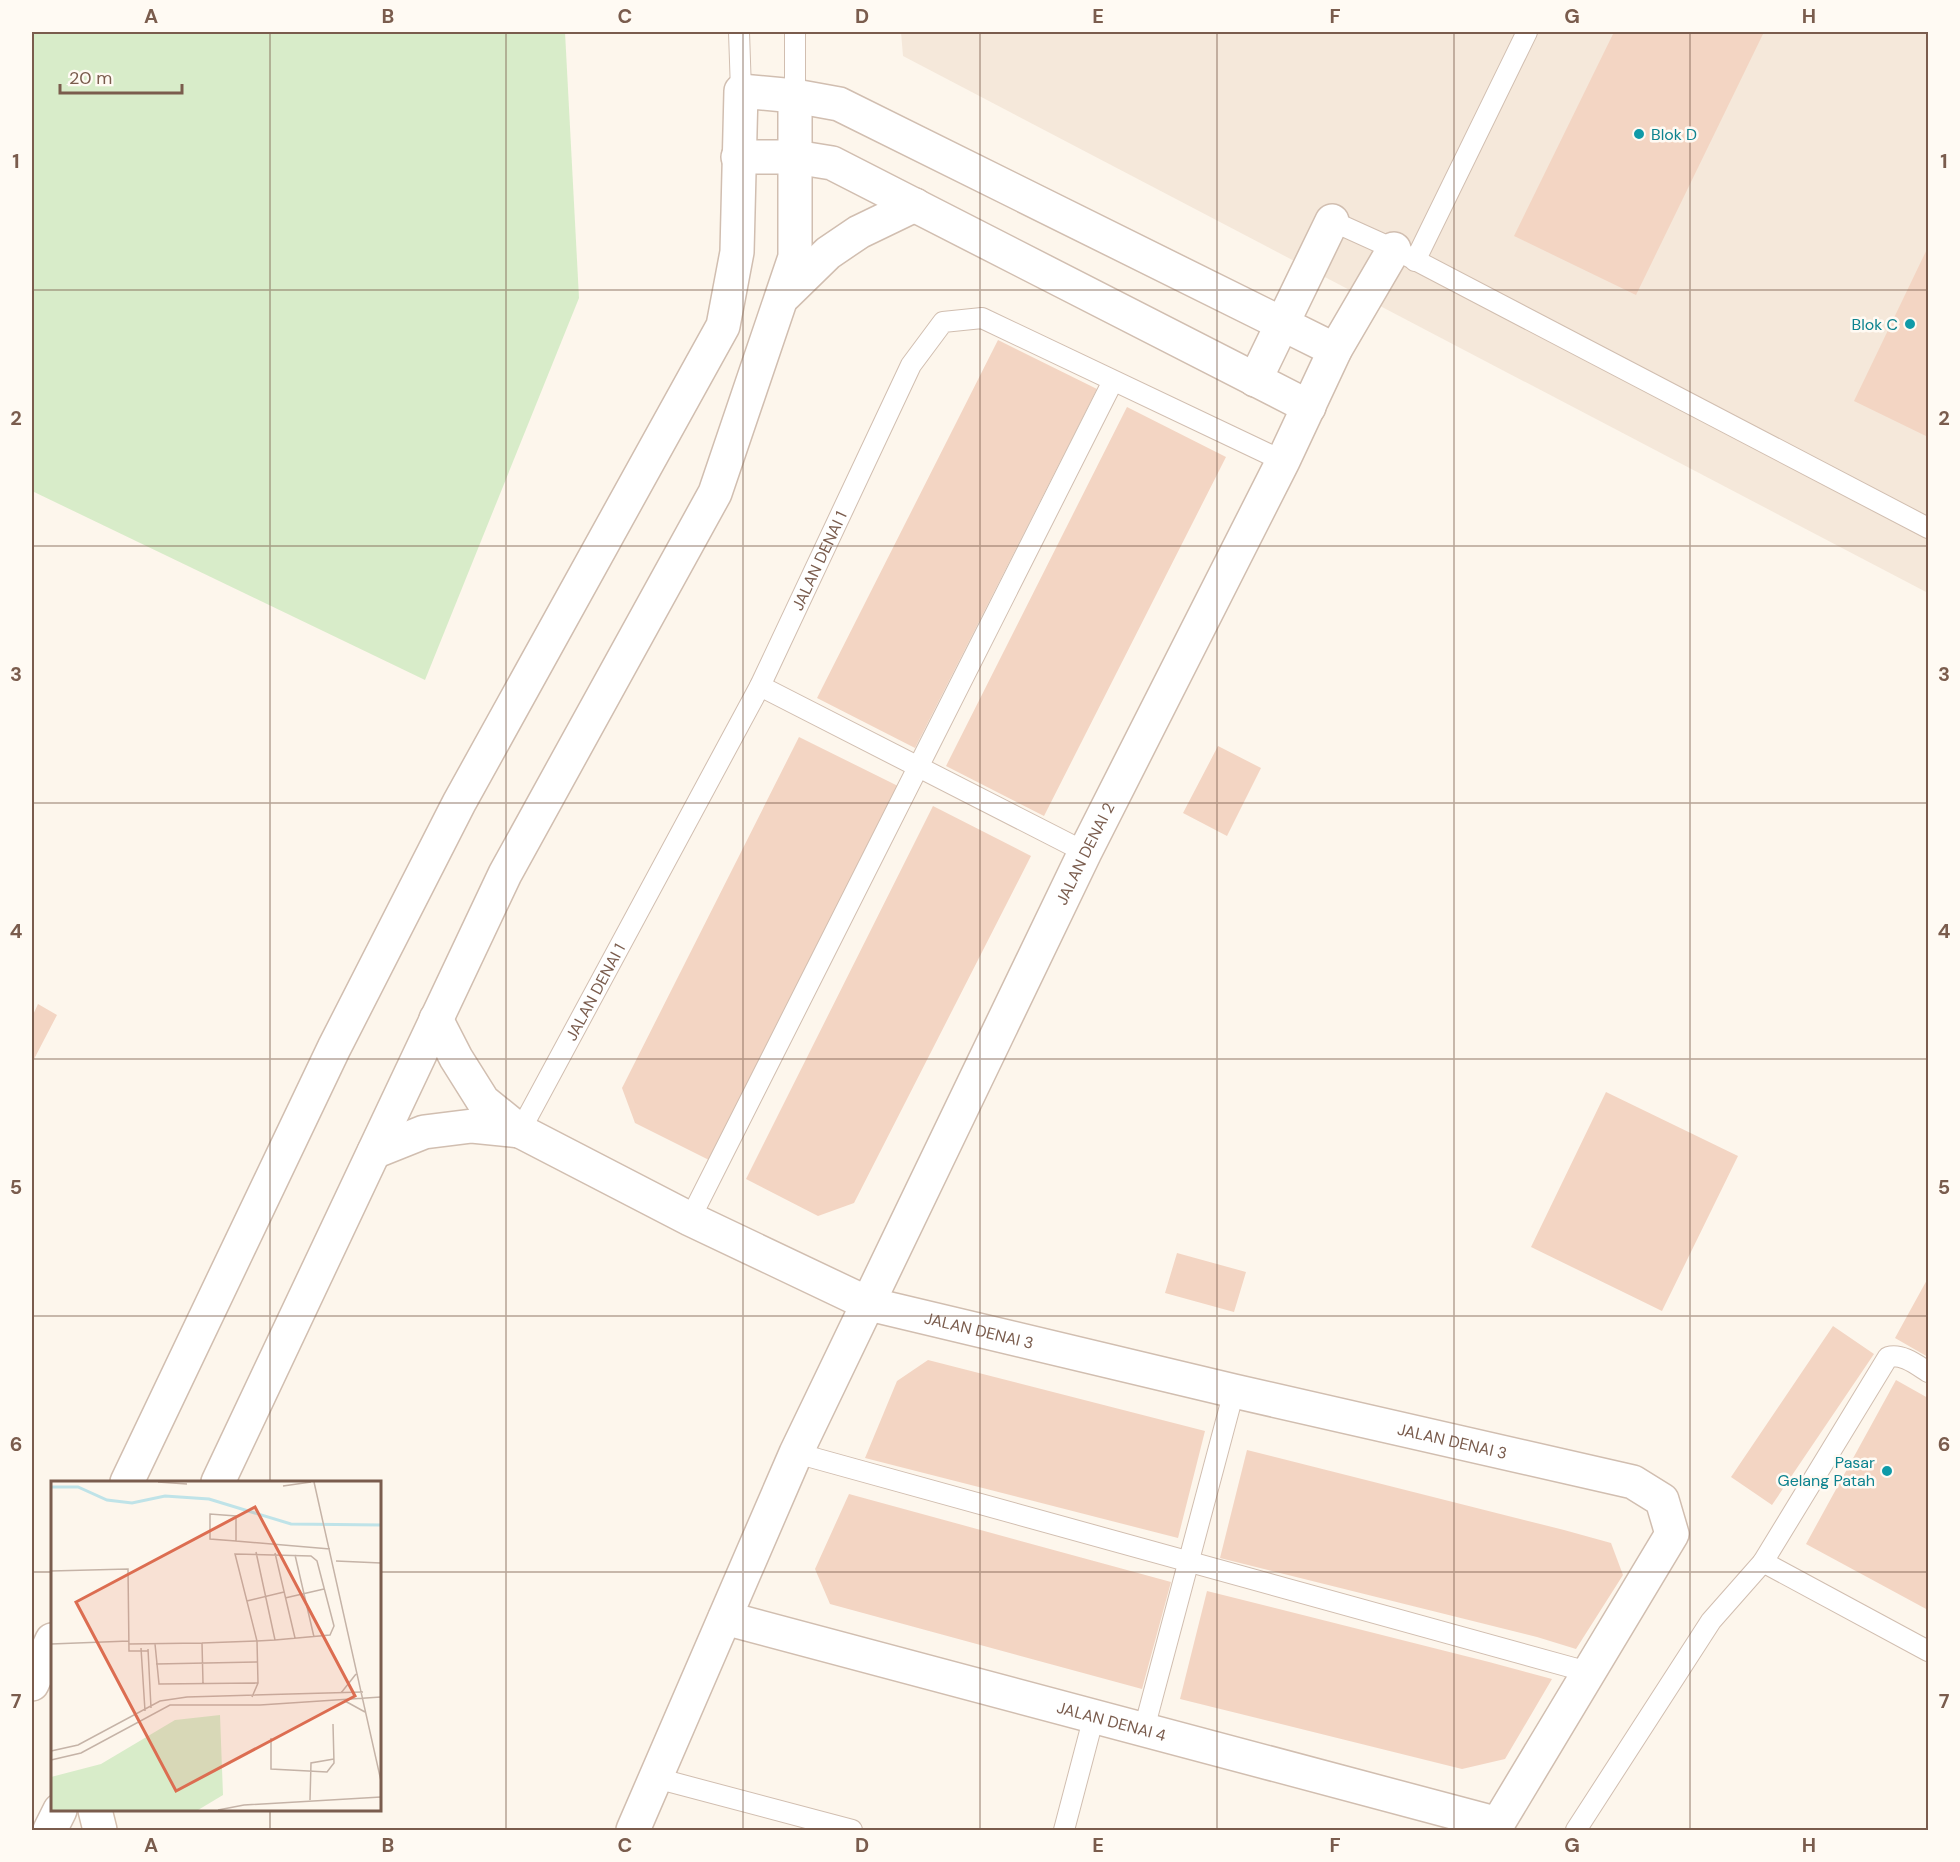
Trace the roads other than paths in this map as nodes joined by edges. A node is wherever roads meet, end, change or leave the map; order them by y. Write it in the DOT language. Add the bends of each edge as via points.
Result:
graph roads {
  1 [pos="739,32"];
  2 [pos="795,32"];
  3 [pos="1527,32"];
  4 [pos="741,91"];
  5 [pos="795,96"];
  6 [pos="738,157"];
  7 [pos="795,157"];
  8 [pos="915,205"];
  9 [pos="1332,221"];
  10 [pos="1404,255"];
  11 [pos="781,299"];
  12 [pos="1282,324"];
  13 [pos="1335,350"];
  14 [pos="1255,380"];
  15 [pos="1113,381"];
  16 [pos="1309,407"];
  17 [pos="1283,461"];
  18 [pos="1929,528"];
  19 [pos="760,687"];
  20 [pos="919,766"];
  21 [pos="1085,852"];
  22 [pos="436,1018"];
  23 [pos="519,1131"];
  24 [pos="374,1152"];
  25 [pos="690,1219"];
  26 [pos="869,1304"];
  27 [pos="1929,1372"];
  28 [pos="1234,1391"];
  29 [pos="796,1453"];
  30 [pos="127,1481"];
  31 [pos="218,1481"];
  32 [pos="1189,1561"];
  33 [pos="1763,1562"];
  34 [pos="725,1618"];
  35 [pos="51,1642"];
  36 [pos="1929,1651"];
  37 [pos="1588,1672"];
  38 [pos="32,1684"];
  39 [pos="1094,1716"];
  40 [pos="1144,1729"];
  41 [pos="656,1778"];
  42 [pos="59,1811"];
  43 [pos="95,1811"];
  44 [pos="1496,1827"];
  45 [pos="50,1830"];
  46 [pos="100,1830"];
  47 [pos="633,1830"];
  48 [pos="852,1830"];
  49 [pos="1064,1830"];
  50 [pos="1576,1830"];
  1 -- 4 [label="lane"];
  2 -- 5 [label="lane"];
  3 -- 10 [label="lane"];
  4 -- 5 [label="street"];
  4 -- 6 [label="street"];
  5 -- 7 [label="street"];
  5 -- 12 [label="street" via="839,104"];
  6 -- 7 [label="street"];
  6 -- 30 [label="street" via="737,252 723,326 459,803 334,1048"];
  7 -- 8 [label="street" via="832,163"];
  7 -- 11 [label="street" via="795,257"];
  8 -- 11 [label="street" via="859,232 828,253"];
  8 -- 14 [label="street"];
  9 -- 10 [label="lane"];
  9 -- 12 [label="street"];
  10 -- 13 [label="street, JALAN DENAI 2"];
  10 -- 18 [label="lane"];
  11 -- 22 [label="street" via="715,493 505,874"];
  12 -- 13 [label="street"];
  12 -- 14 [label="street"];
  13 -- 16 [label="street, JALAN DENAI 2"];
  14 -- 16 [label="street"];
  15 -- 17 [label="lane, JALAN DENAI 1"];
  15 -- 19 [label="lane, JALAN DENAI 1" via="982,318 943,322 911,365"];
  15 -- 20 [label="lane"];
  16 -- 17 [label="street, JALAN DENAI 2"];
  17 -- 21 [label="street, JALAN DENAI 2"];
  19 -- 20 [label="lane"];
  19 -- 23 [label="lane, JALAN DENAI 1"];
  20 -- 21 [label="lane"];
  20 -- 25 [label="lane"];
  21 -- 26 [label="street, JALAN DENAI 2"];
  22 -- 23 [label="street" via="483,1101"];
  22 -- 24 [label="street"];
  23 -- 24 [label="street" via="472,1126 424,1132"];
  23 -- 25 [label="street, JALAN DENAI 3"];
  24 -- 31 [label="street"];
  25 -- 26 [label="street, JALAN DENAI 3"];
  26 -- 28 [label="street, JALAN DENAI 3"];
  26 -- 29 [label="street, JALAN DENAI 2"];
  27 -- 33 [label="lane" via="1900,1357 1888,1357"];
  28 -- 32 [label="lane"];
  28 -- 37 [label="street, JALAN DENAI 3" via="1633,1482 1662,1500 1672,1534"];
  29 -- 32 [label="lane"];
  29 -- 34 [label="street, JALAN DENAI 2"];
  32 -- 37 [label="lane"];
  32 -- 40 [label="lane"];
  33 -- 36 [label="lane"];
  33 -- 50 [label="lane" via="1711,1621"];
  34 -- 39 [label="street, JALAN DENAI 4"];
  34 -- 41 [label="street, JALAN DENAI 2"];
  35 -- 38 [label="street"];
  37 -- 44 [label="street, JALAN DENAI 3"];
  39 -- 40 [label="street, JALAN DENAI 4"];
  39 -- 49 [label="lane"];
  40 -- 44 [label="street, JALAN DENAI 4"];
  41 -- 47 [label="street, JALAN DENAI 2"];
  41 -- 48 [label="lane"];
  42 -- 45 [label="street"];
  43 -- 46 [label="street"];
}
